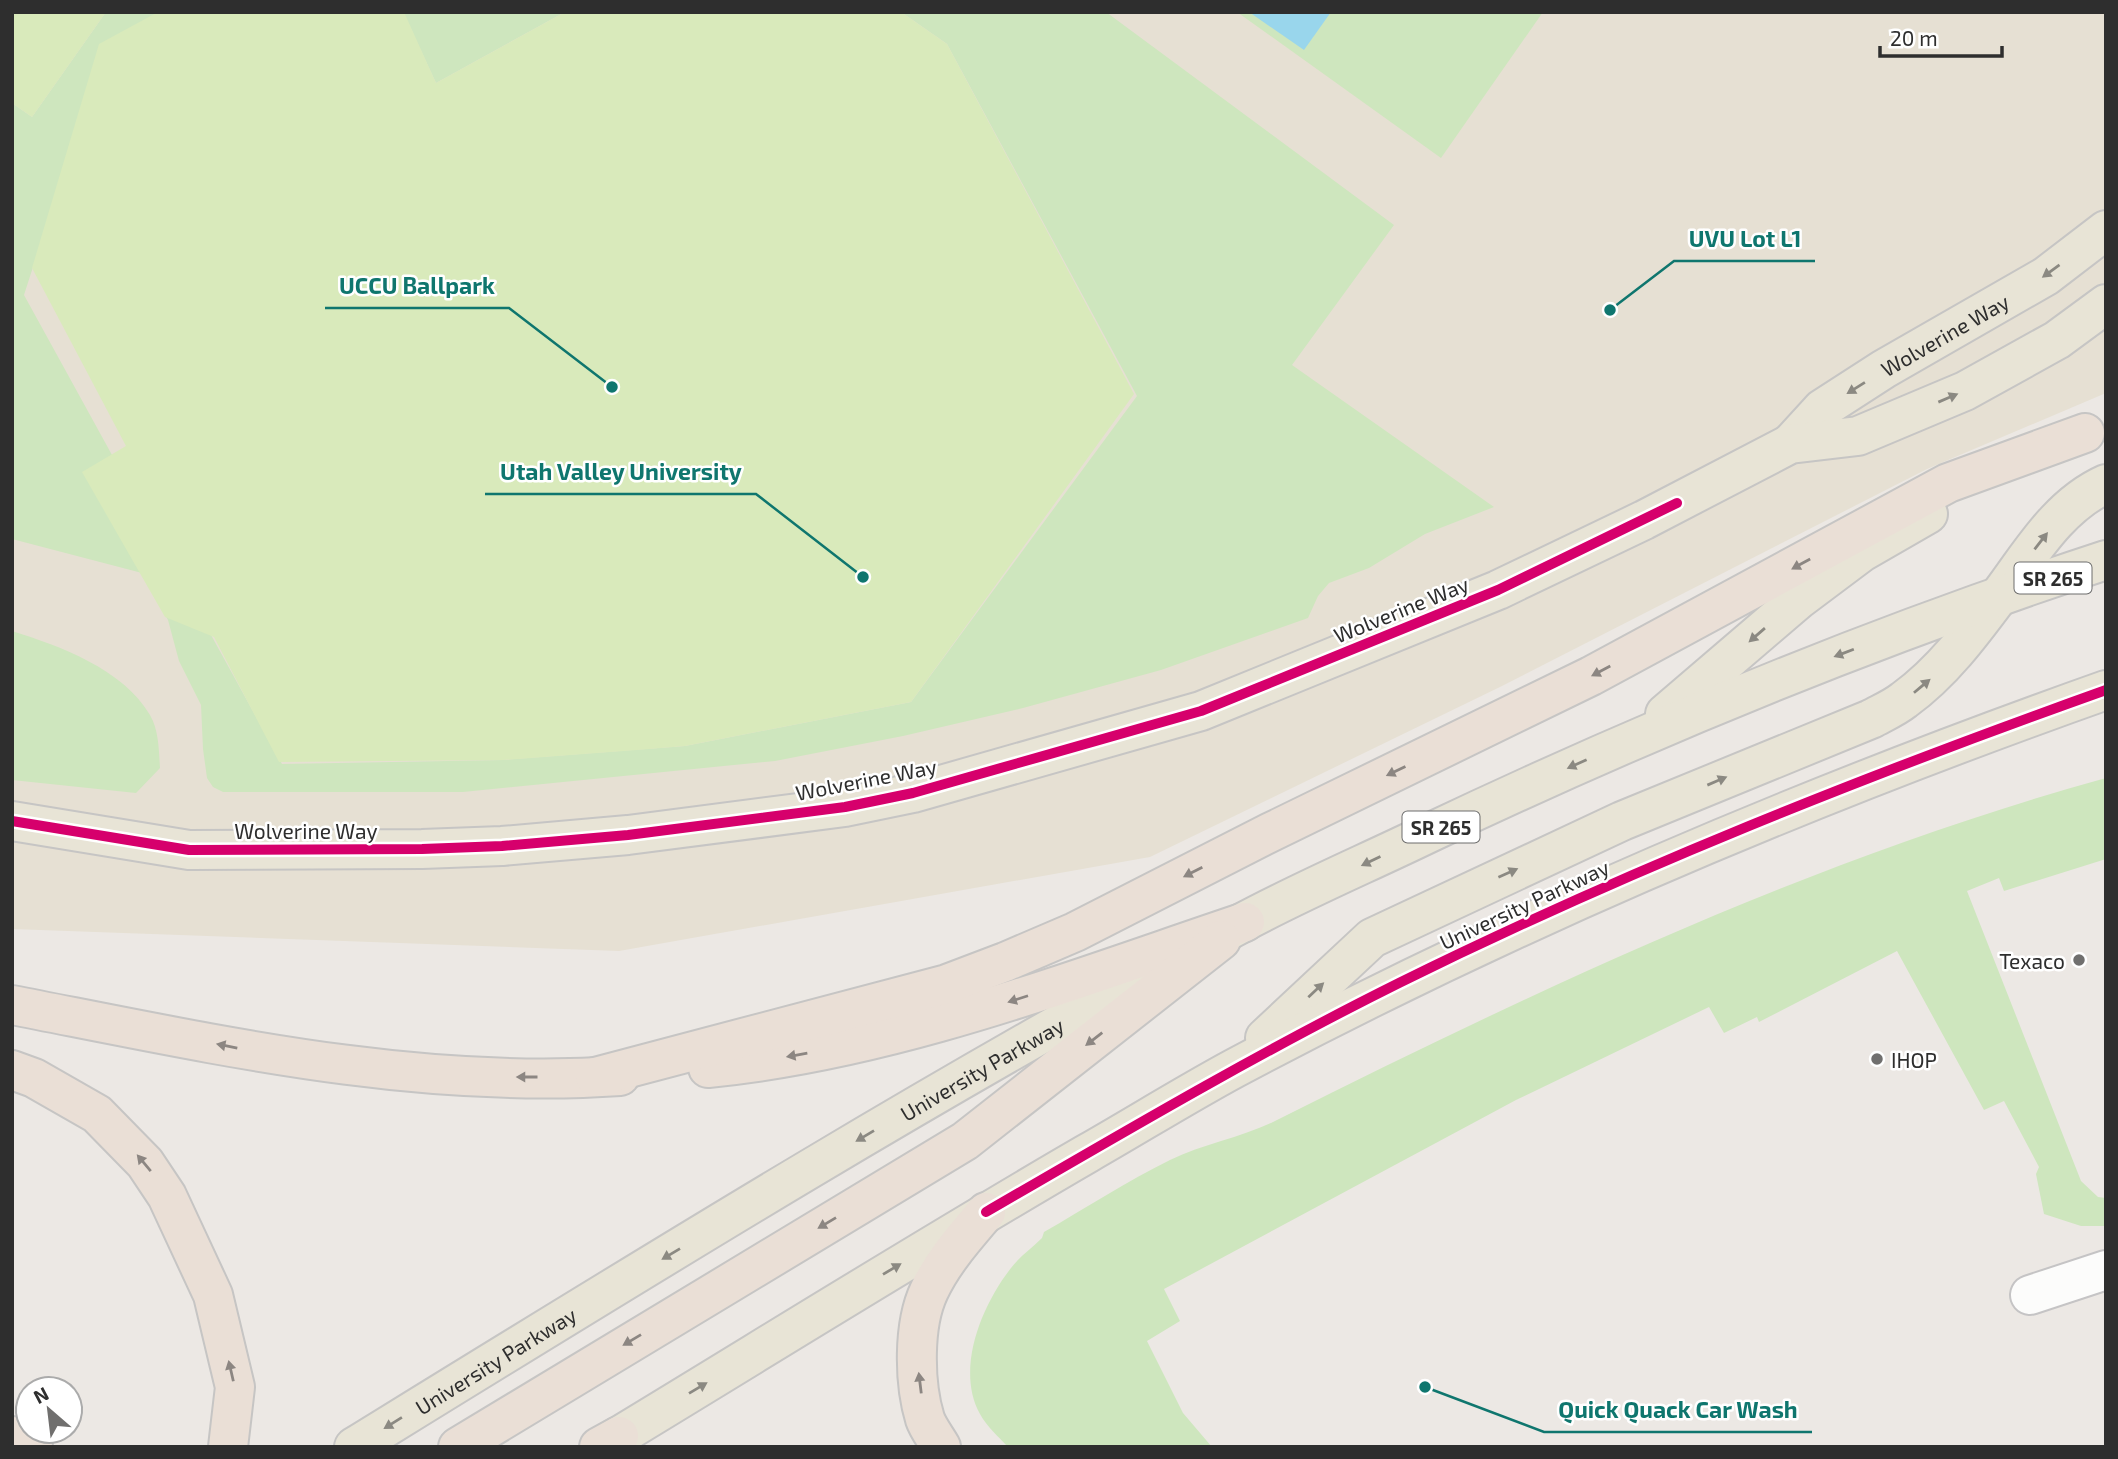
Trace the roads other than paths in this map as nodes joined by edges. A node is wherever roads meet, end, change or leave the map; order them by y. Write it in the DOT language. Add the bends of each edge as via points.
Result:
graph roads {
  1 [pos="2106,230"];
  2 [pos="2106,304"];
  3 [pos="2095,430"];
  4 [pos="1790,444"];
  5 [pos="2106,484"];
  6 [pos="2106,561"];
  7 [pos="2000,595"];
  8 [pos="2106,690"];
  9 [pos="1639,736"];
  10 [pos="12,821"];
  11 [pos="1245,922"];
  12 [pos="12,1005"];
  13 [pos="12,1070"];
  14 [pos="1231,1070"];
  15 [pos="595,1077"];
  16 [pos="986,1212"];
  17 [pos="2106,1270"];
  18 [pos="2031,1295"];
  19 [pos="12,1436"];
  20 [pos="229,1443"];
  21 [pos="606,1443"];
  22 [pos="33,1447"];
  23 [pos="354,1447"];
  24 [pos="458,1447"];
  25 [pos="941,1447"];
  1 -- 4 [label="main road, Wolverine Way, one-way" via="2046,276 1822,409"];
  4 -- 2 [label="main road, Wolverine Way, one-way" via="1858,436 1965,391 2057,340"];
  3 -- 9 [label="main road, one-way" via="1955,498 1863,552 1798,600"];
  3 -- 15 [label="highway, one-way" via="1948,483 1591,676 1075,932 947,984"];
  4 -- 10 [label="main road, Wolverine Way" via="1498,590 1201,711 913,793 845,807 628,835 502,846 189,850"];
  7 -- 5 [label="main road, one-way" via="2070,507"];
  6 -- 7 [label="main road, University Parkway / SR 265"];
  7 -- 9 [label="main road, University Parkway / SR 265, one-way"];
  14 -- 7 [label="main road, one-way" via="1372,938 1609,827 1871,719 1903,701 1933,676"];
  8 -- 14 [label="main road, University Parkway" via="1768,817 1595,892 1400,983"];
  9 -- 11 [label="main road, University Parkway / SR 265, one-way"];
  11 -- 15 [label="highway, one-way" via="968,1015 905,1031 741,1065"];
  11 -- 23 [label="main road, University Parkway / SR 265, one-way" via="936,1093"];
  11 -- 24 [label="highway, one-way" via="965,1141"];
  15 -- 12 [label="highway, one-way" via="466,1077 294,1059"];
  20 -- 13 [label="highway, one-way" via="235,1387 214,1295 167,1196 145,1163 97,1114"];
  14 -- 16 [label="main road, University Parkway"];
  21 -- 16 [label="main road, University Parkway, one-way"];
  25 -- 16 [label="highway, one-way" via="925,1420 918,1334 928,1293 948,1256"];
  17 -- 18 [label="street"];
  19 -- 22 [label="highway"];
}
